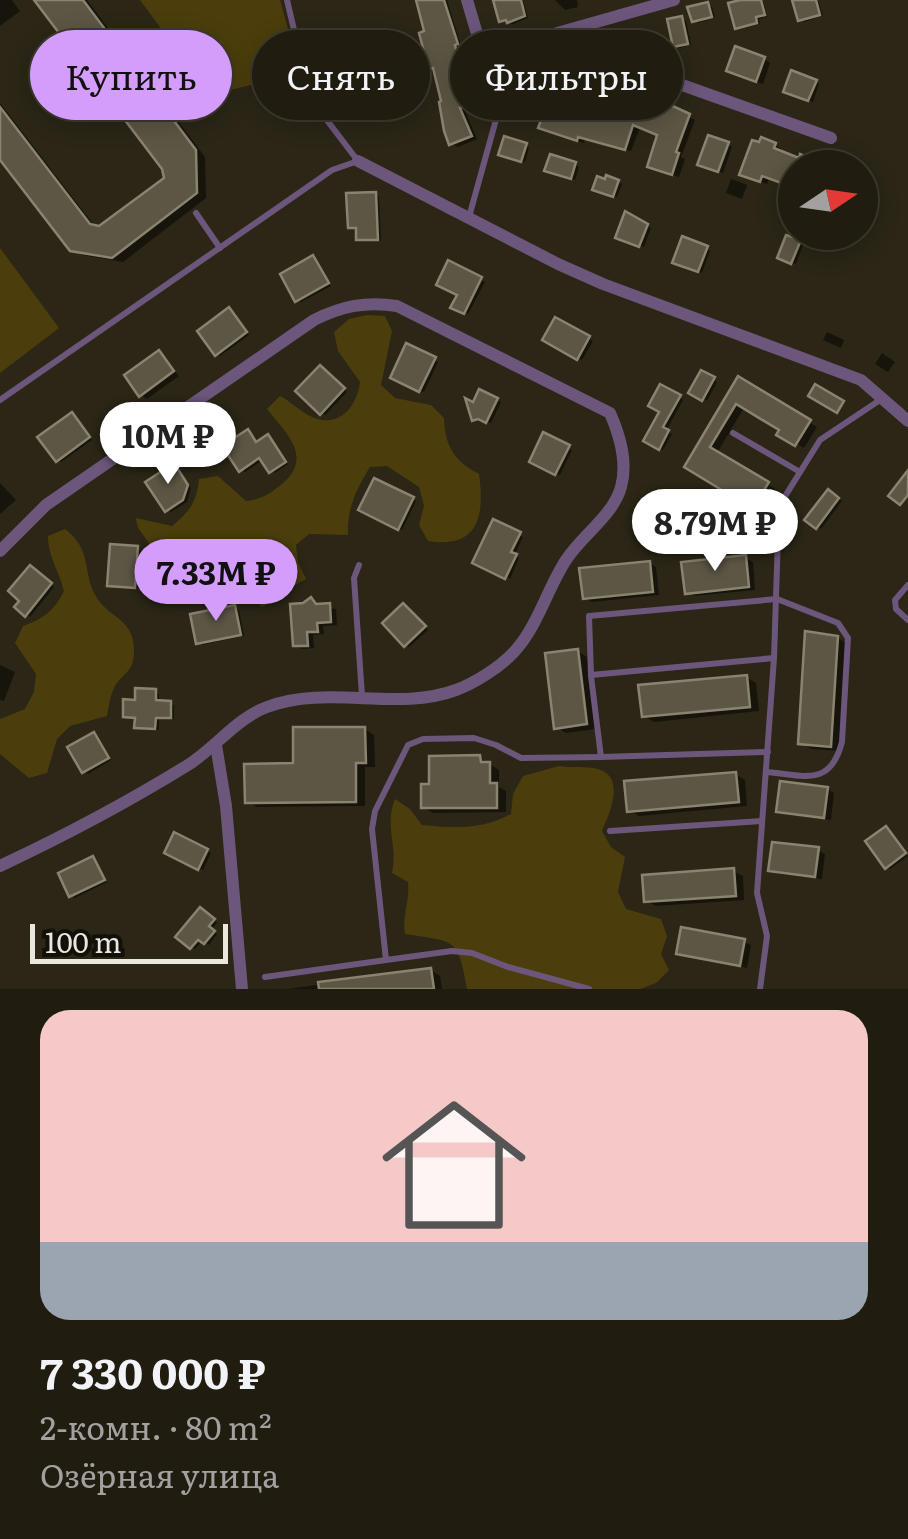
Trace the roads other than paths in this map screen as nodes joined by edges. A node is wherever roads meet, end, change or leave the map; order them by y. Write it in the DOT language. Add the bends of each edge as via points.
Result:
graph roads {
  1 [pos="287,0"];
  2 [pos="467,0"];
  3 [pos="674,0"];
  4 [pos="476,30"];
  5 [pos="571,30"];
  6 [pos="683,85"];
  7 [pos="496,120"];
  8 [pos="831,138"];
  9 [pos="358,161"];
  10 [pos="196,213"];
  11 [pos="468,218"];
  12 [pos="220,248"];
  13 [pos="883,398"];
  14 [pos="0,400"];
  15 [pos="908,421"];
  16 [pos="733,433"];
  17 [pos="800,472"];
  18 [pos="0,551"];
  19 [pos="359,565"];
  20 [pos="908,585"];
  21 [pos="777,598"];
  22 [pos="908,620"];
  23 [pos="774,658"];
  24 [pos="591,676"];
  25 [pos="362,698"];
  26 [pos="216,745"];
  27 [pos="768,752"];
  28 [pos="602,758"];
  29 [pos="766,772"];
  30 [pos="762,821"];
  31 [pos="610,831"];
  32 [pos="0,866"];
  33 [pos="386,960"];
  34 [pos="266,977"];
  35 [pos="242,989"];
  36 [pos="589,989"];
  37 [pos="760,989"];
  1 -- 9 [label="lane" via="310,98"];
  2 -- 4 [label="street"];
  3 -- 5 [label="street"];
  6 -- 8 [label="street"];
  7 -- 11 [label="lane"];
  9 -- 11 [label="street"];
  9 -- 12 [label="lane" via="332,170"];
  10 -- 12 [label="lane"];
  11 -- 13 [label="street" via="604,284 862,380"];
  12 -- 14 [label="lane"];
  13 -- 15 [label="street"];
  13 -- 17 [label="lane" via="820,440"];
  16 -- 17 [label="lane"];
  17 -- 21 [label="lane" via="779,506"];
  18 -- 25 [label="street" via="46,505 314,320 352,305 397,306 610,413 624,462 621,488 566,560 513,653 457,690"];
  19 -- 25 [label="lane" via="354,578"];
  20 -- 22 [label="lane" via="895,600"];
  21 -- 23 [label="lane"];
  21 -- 24 [label="lane" via="588,616"];
  21 -- 29 [label="lane" via="845,630 842,742 830,770 820,776"];
  23 -- 24 [label="lane"];
  23 -- 27 [label="lane"];
  24 -- 28 [label="lane"];
  25 -- 26 [label="street" via="268,707"];
  26 -- 32 [label="street"];
  26 -- 35 [label="street"];
  27 -- 28 [label="lane"];
  27 -- 29 [label="lane"];
  28 -- 33 [label="lane" via="521,758 474,738 408,745 372,830"];
  29 -- 30 [label="lane"];
  30 -- 31 [label="lane"];
  30 -- 37 [label="lane" via="758,893 767,936"];
  33 -- 34 [label="lane"];
  33 -- 36 [label="lane" via="472,952"];
}
